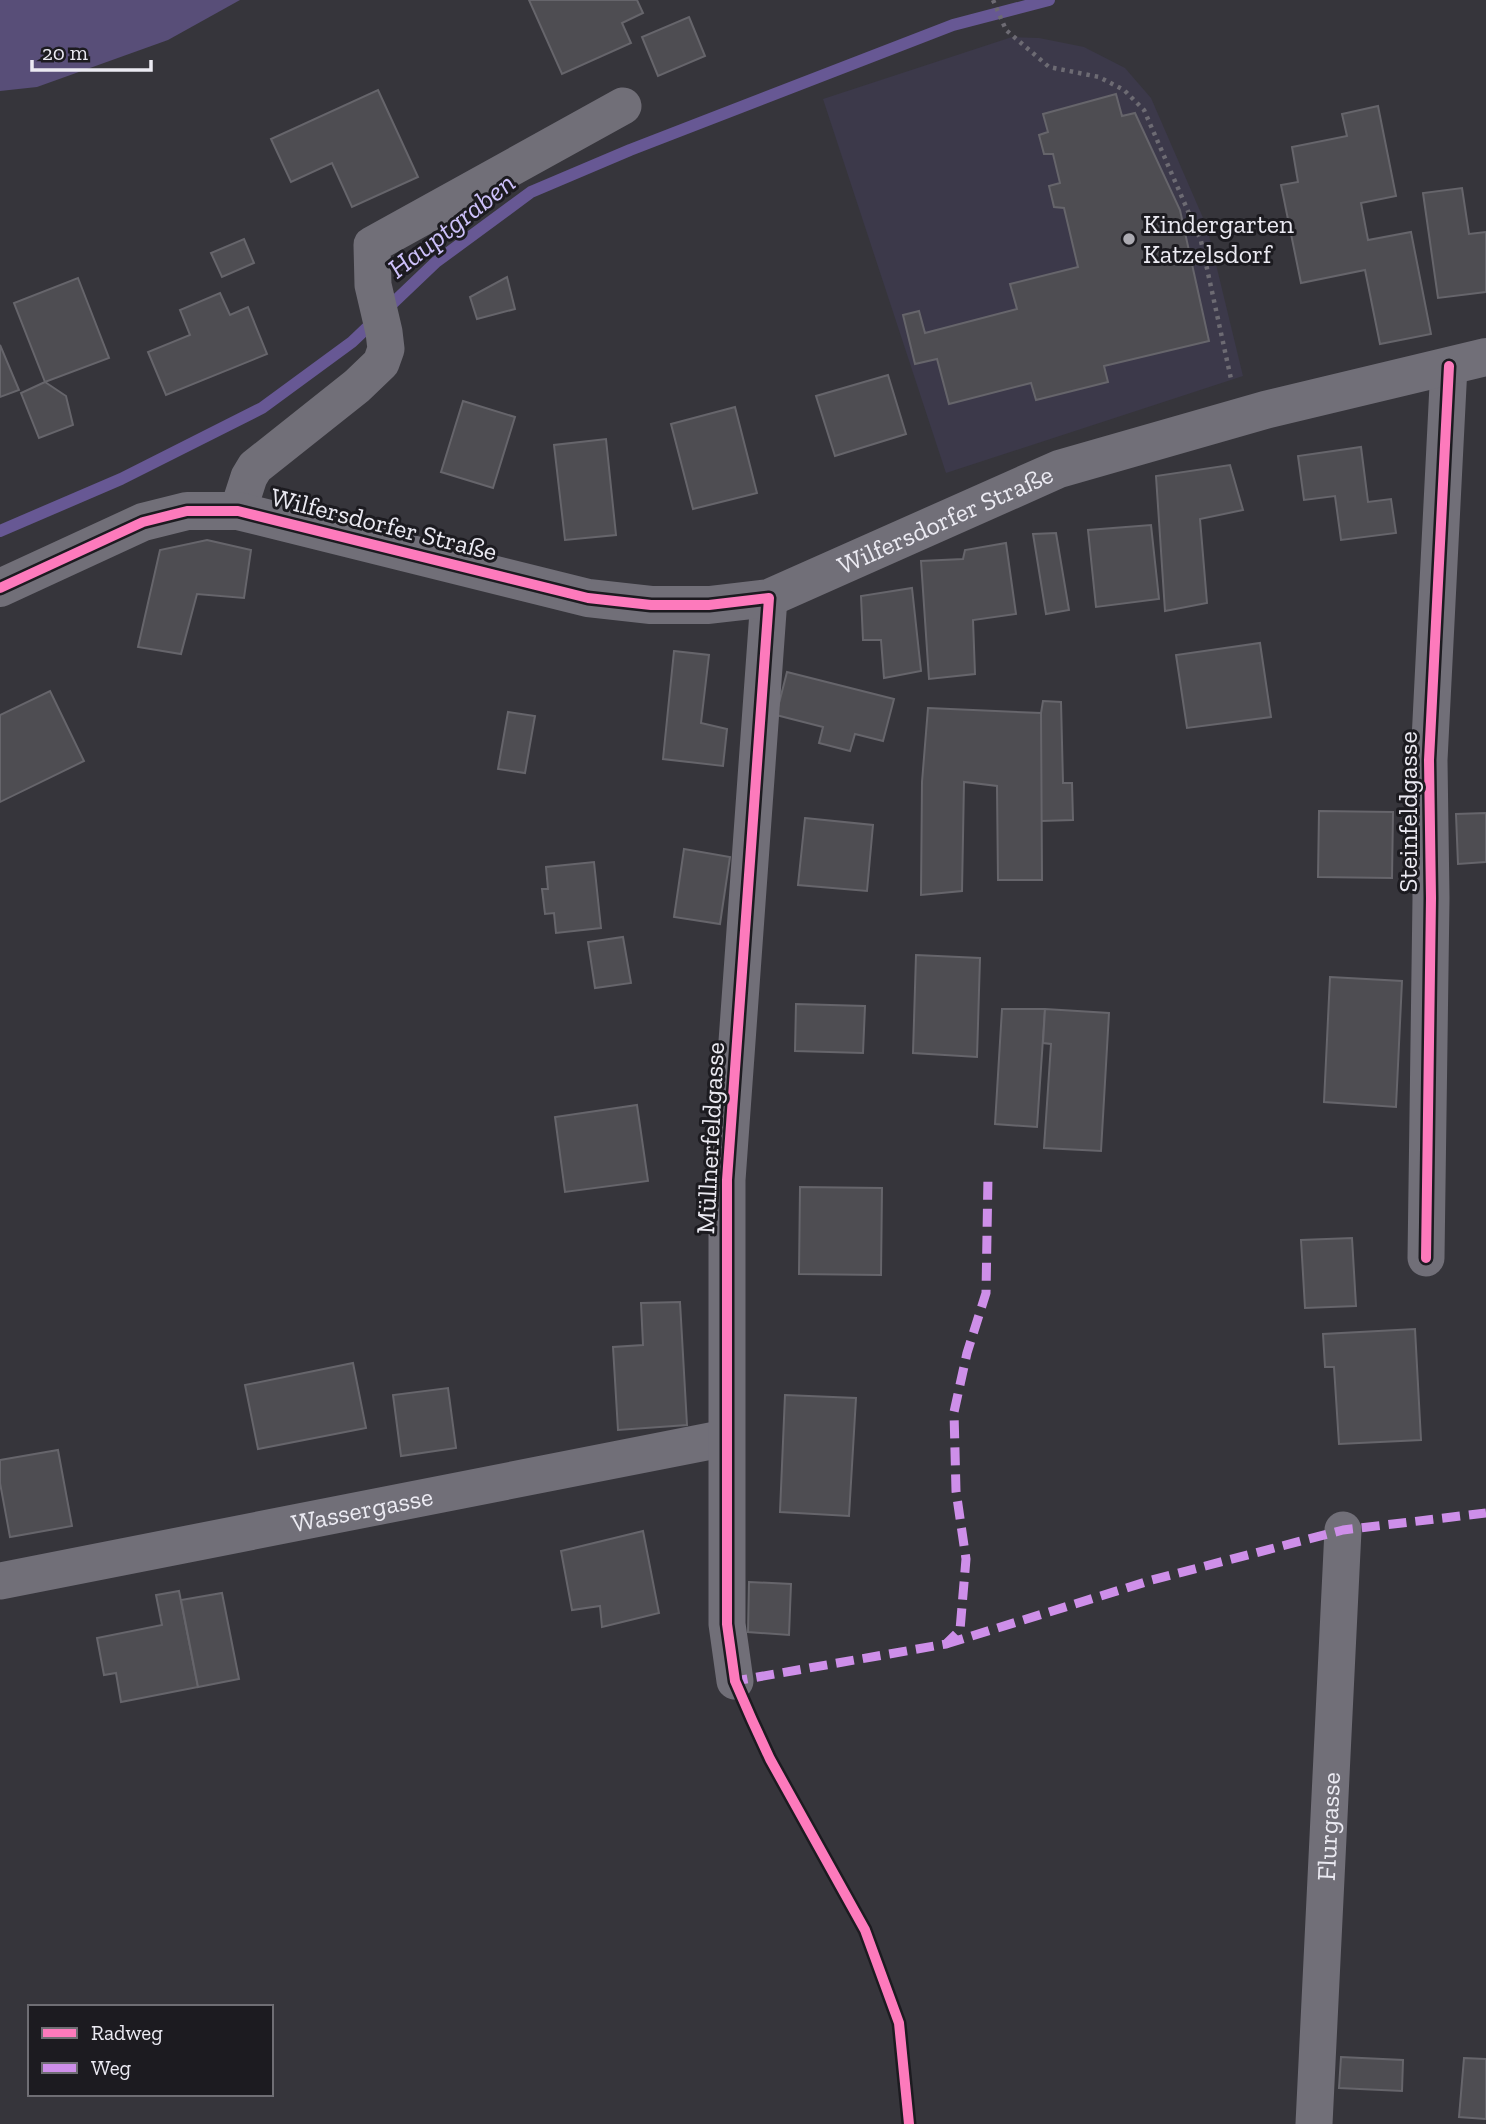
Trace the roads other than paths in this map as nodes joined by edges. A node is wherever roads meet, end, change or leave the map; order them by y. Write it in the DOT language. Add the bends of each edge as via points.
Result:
graph roads {
  1 [pos="623,106"];
  2 [pos="1486,357"];
  3 [pos="1449,366"];
  4 [pos="238,512"];
  5 [pos="0,588"];
  6 [pos="769,598"];
  7 [pos="1426,1258"];
  8 [pos="726,1438"];
  9 [pos="1342,1530"];
  10 [pos="0,1581"];
  11 [pos="735,1681"];
  12 [pos="1314,2124"];
  1 -- 4 [label="street, Wilfersdorfer Straße" via="372,245 373,285 386,349 381,363 256,467"];
  2 -- 3 [label="street, Wilfersdorfer Straße"];
  3 -- 6 [label="street, Wilfersdorfer Straße" via="1239,417 1059,469"];
  3 -- 7 [label="street, Steinfeldgasse" via="1429,760"];
  4 -- 5 [label="street, Wilfersdorfer Straße" via="187,511 143,522"];
  4 -- 6 [label="street, Wilfersdorfer Straße" via="588,598 651,605"];
  6 -- 8 [label="street, Müllnerfeldgasse" via="727,1180"];
  8 -- 10 [label="street, Wassergasse"];
  8 -- 11 [label="street, Müllnerfeldgasse" via="727,1624"];
  9 -- 12 [label="street, Flurgasse"];
}
